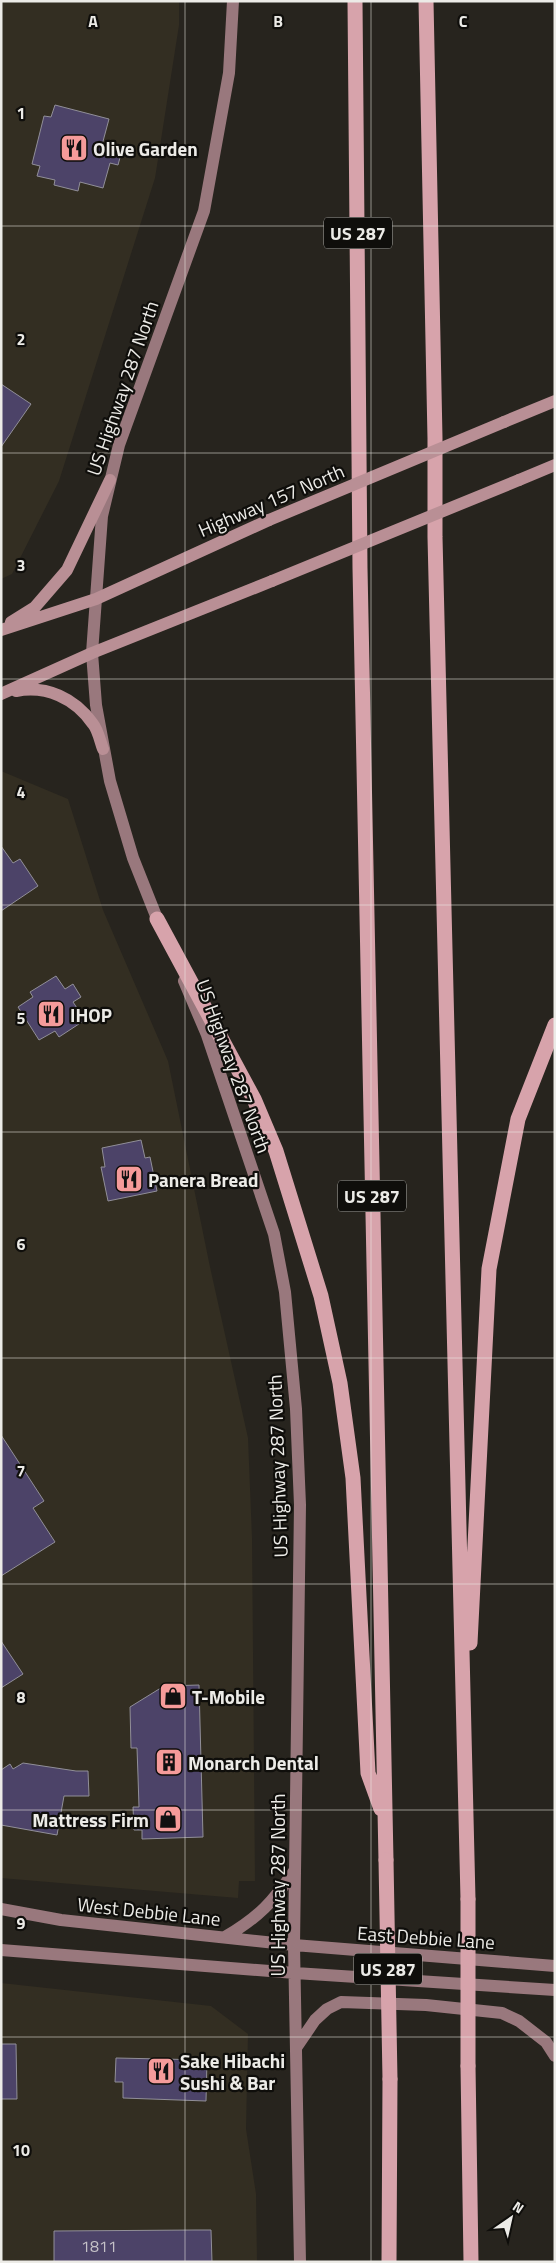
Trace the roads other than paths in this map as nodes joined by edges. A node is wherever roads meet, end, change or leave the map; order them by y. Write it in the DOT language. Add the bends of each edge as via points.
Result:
graph roads {
  1 [pos="233,1"];
  2 [pos="355,1"];
  3 [pos="426,1"];
  4 [pos="555,400"];
  5 [pos="555,465"];
  6 [pos="110,480"];
  7 [pos="96,599"];
  8 [pos="1,629"];
  9 [pos="92,652"];
  10 [pos="2,694"];
  11 [pos="103,749"];
  12 [pos="157,919"];
  13 [pos="555,1025"];
  14 [pos="463,1696"];
  15 [pos="386,1824"];
  16 [pos="295,1870"];
  17 [pos="1,1910"];
  18 [pos="225,1937"];
  19 [pos="294,1945"];
  20 [pos="1,1950"];
  21 [pos="555,1966"];
  22 [pos="295,1973"];
  23 [pos="555,1990"];
  24 [pos="296,2048"];
  25 [pos="555,2056"];
  26 [pos="300,2262"];
  27 [pos="389,2262"];
  28 [pos="471,2262"];
  1 -- 6 [label="main road, US Highway 287 North" via="229,73 204,211 119,445"];
  2 -- 15 [label="highway, US 287" via="360,578"];
  3 -- 14 [label="highway"];
  4 -- 7 [label="main road, Highway 157 North, bridge" via="269,520"];
  5 -- 9 [label="main road, bridge"];
  6 -- 7 [label="main road, US Highway 287 North" via="102,516"];
  6 -- 8 [label="main road" via="67,570 35,607"];
  7 -- 8 [label="main road, Highway 157 North"];
  7 -- 9 [label="main road, US Highway 287 North"];
  9 -- 10 [label="main road"];
  9 -- 11 [label="main road, US Highway 287 North"];
  10 -- 11 [label="main road" via="28,688 54,692 77,705 94,725"];
  11 -- 12 [label="main road, US Highway 287 North" via="133,858"];
  12 -- 15 [label="highway" via="254,1099 276,1151 321,1296 340,1383 353,1478 368,1773"];
  12 -- 16 [label="main road, US Highway 287 North" via="207,1035 274,1234 285,1292 296,1409 300,1505"];
  13 -- 14 [label="highway" via="518,1119 489,1269 473,1614"];
  14 -- 28 [label="highway, bridge"];
  15 -- 27 [label="highway, US 287, bridge"];
  16 -- 18 [label="main road" via="268,1906 251,1922"];
  16 -- 19 [label="main road, US Highway 287 North"];
  17 -- 18 [label="main road, West Debbie Lane" via="61,1920"];
  18 -- 19 [label="main road, West Debbie Lane"];
  19 -- 21 [label="main road, East Debbie Lane"];
  19 -- 22 [label="main road, US Highway 287 North"];
  20 -- 22 [label="main road"];
  22 -- 23 [label="main road"];
  22 -- 24 [label="main road, US Highway 287 North"];
  24 -- 25 [label="main road" via="315,2020 341,2002 426,2005 502,2013 519,2021 546,2042"];
  24 -- 26 [label="main road, US Highway 287 North"];
}
